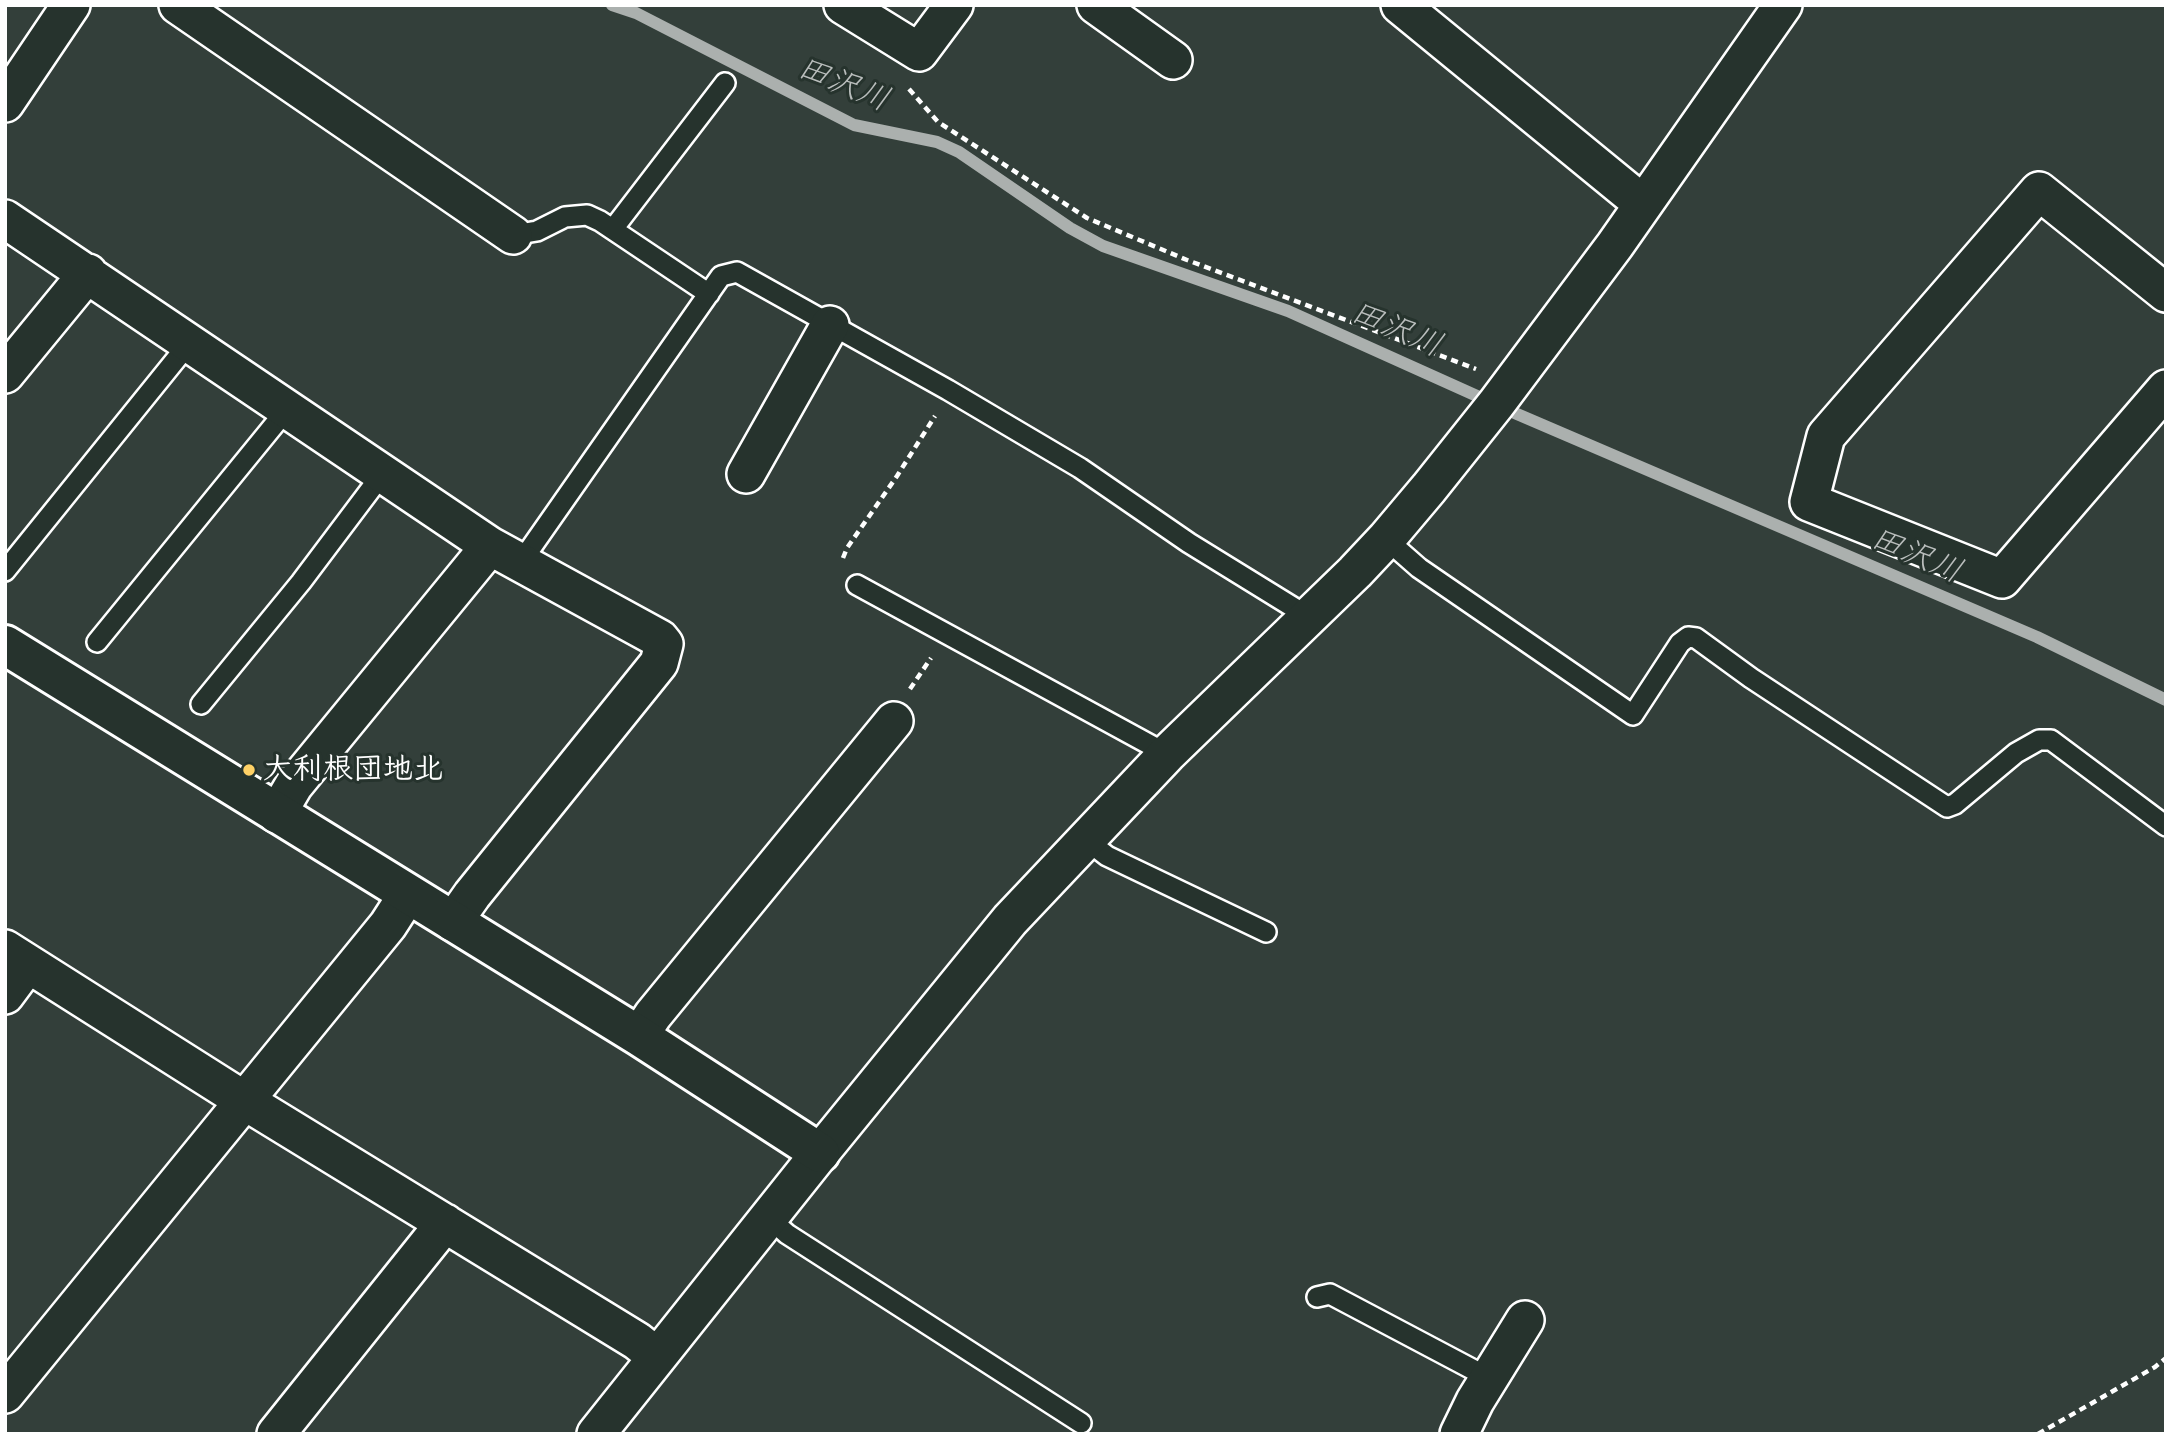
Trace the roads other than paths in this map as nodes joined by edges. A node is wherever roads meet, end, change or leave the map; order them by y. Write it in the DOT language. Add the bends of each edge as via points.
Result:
graph roads {
  1 [pos="71,5"];
  2 [pos="178,5"];
  3 [pos="843,5"];
  4 [pos="954,5"];
  5 [pos="1096,5"];
  6 [pos="1400,5"];
  7 [pos="1783,5"];
  8 [pos="1173,60"];
  9 [pos="725,83"];
  10 [pos="5,103"];
  11 [pos="1643,204"];
  12 [pos="5,219"];
  13 [pos="613,229"];
  14 [pos="513,235"];
  15 [pos="88,273"];
  16 [pos="2166,293"];
  17 [pos="709,294"];
  18 [pos="830,325"];
  19 [pos="190,342"];
  20 [pos="5,374"];
  21 [pos="2166,389"];
  22 [pos="288,408"];
  23 [pos="383,473"];
  24 [pos="746,474"];
  25 [pos="1386,540"];
  26 [pos="505,554"];
  27 [pos="5,571"];
  28 [pos="857,585"];
  29 [pos="1306,620"];
  30 [pos="97,642"];
  31 [pos="5,645"];
  32 [pos="201,704"];
  33 [pos="894,721"];
  34 [pos="1167,754"];
  35 [pos="276,814"];
  36 [pos="2166,826"];
  37 [pos="1085,839"];
  38 [pos="408,894"];
  39 [pos="453,922"];
  40 [pos="1266,932"];
  41 [pos="17,956"];
  42 [pos="5,995"];
  43 [pos="639,1036"];
  44 [pos="245,1101"];
  45 [pos="820,1153"];
  46 [pos="768,1217"];
  47 [pos="445,1223"];
  48 [pos="1317,1297"];
  49 [pos="1525,1320"];
  50 [pos="657,1357"];
  51 [pos="1489,1378"];
  52 [pos="5,1394"];
  53 [pos="1081,1423"];
  54 [pos="276,1434"];
  55 [pos="596,1434"];
  56 [pos="1459,1434"];
  1 -- 10 [label="street"];
  2 -- 14 [label="street"];
  3 -- 4 [label="street" via="919,52"];
  5 -- 8 [label="street"];
  6 -- 11 [label="street"];
  7 -- 11 [label="street"];
  9 -- 13 [label="lane"];
  11 -- 25 [label="street" via="1511,383"];
  12 -- 15 [label="street"];
  13 -- 14 [label="lane" via="587,215 565,217 537,231"];
  13 -- 17 [label="lane"];
  15 -- 19 [label="street"];
  15 -- 20 [label="street"];
  16 -- 21 [label="street" via="2039,191 1826,436 1809,502 2002,579"];
  17 -- 18 [label="lane" via="721,276 737,272"];
  17 -- 26 [label="lane"];
  18 -- 24 [label="street"];
  18 -- 29 [label="lane" via="1080,468 1296,609"];
  19 -- 22 [label="street"];
  19 -- 27 [label="lane"];
  22 -- 23 [label="street"];
  22 -- 30 [label="lane"];
  23 -- 26 [label="street"];
  23 -- 32 [label="lane" via="302,582"];
  25 -- 29 [label="street"];
  25 -- 36 [label="lane" via="1419,568 1633,715 1688,637 1947,807 2016,753 2039,740 2051,740"];
  26 -- 35 [label="street" via="294,785"];
  26 -- 39 [label="street" via="660,639 663,653"];
  28 -- 34 [label="lane"];
  29 -- 34 [label="street"];
  31 -- 35 [label="street"];
  33 -- 43 [label="street"];
  34 -- 37 [label="street"];
  35 -- 38 [label="street"];
  37 -- 40 [label="lane" via="1107,856"];
  37 -- 45 [label="street" via="1010,920"];
  38 -- 39 [label="street"];
  38 -- 44 [label="street"];
  39 -- 43 [label="street"];
  41 -- 42 [label="street"];
  41 -- 44 [label="street"];
  43 -- 45 [label="street"];
  44 -- 47 [label="street"];
  44 -- 52 [label="street"];
  45 -- 46 [label="street"];
  46 -- 50 [label="street"];
  46 -- 53 [label="lane" via="787,1234"];
  47 -- 50 [label="street"];
  47 -- 54 [label="street"];
  48 -- 51 [label="lane" via="1330,1294"];
  49 -- 51 [label="street"];
  50 -- 55 [label="street"];
  51 -- 56 [label="street"];
}
